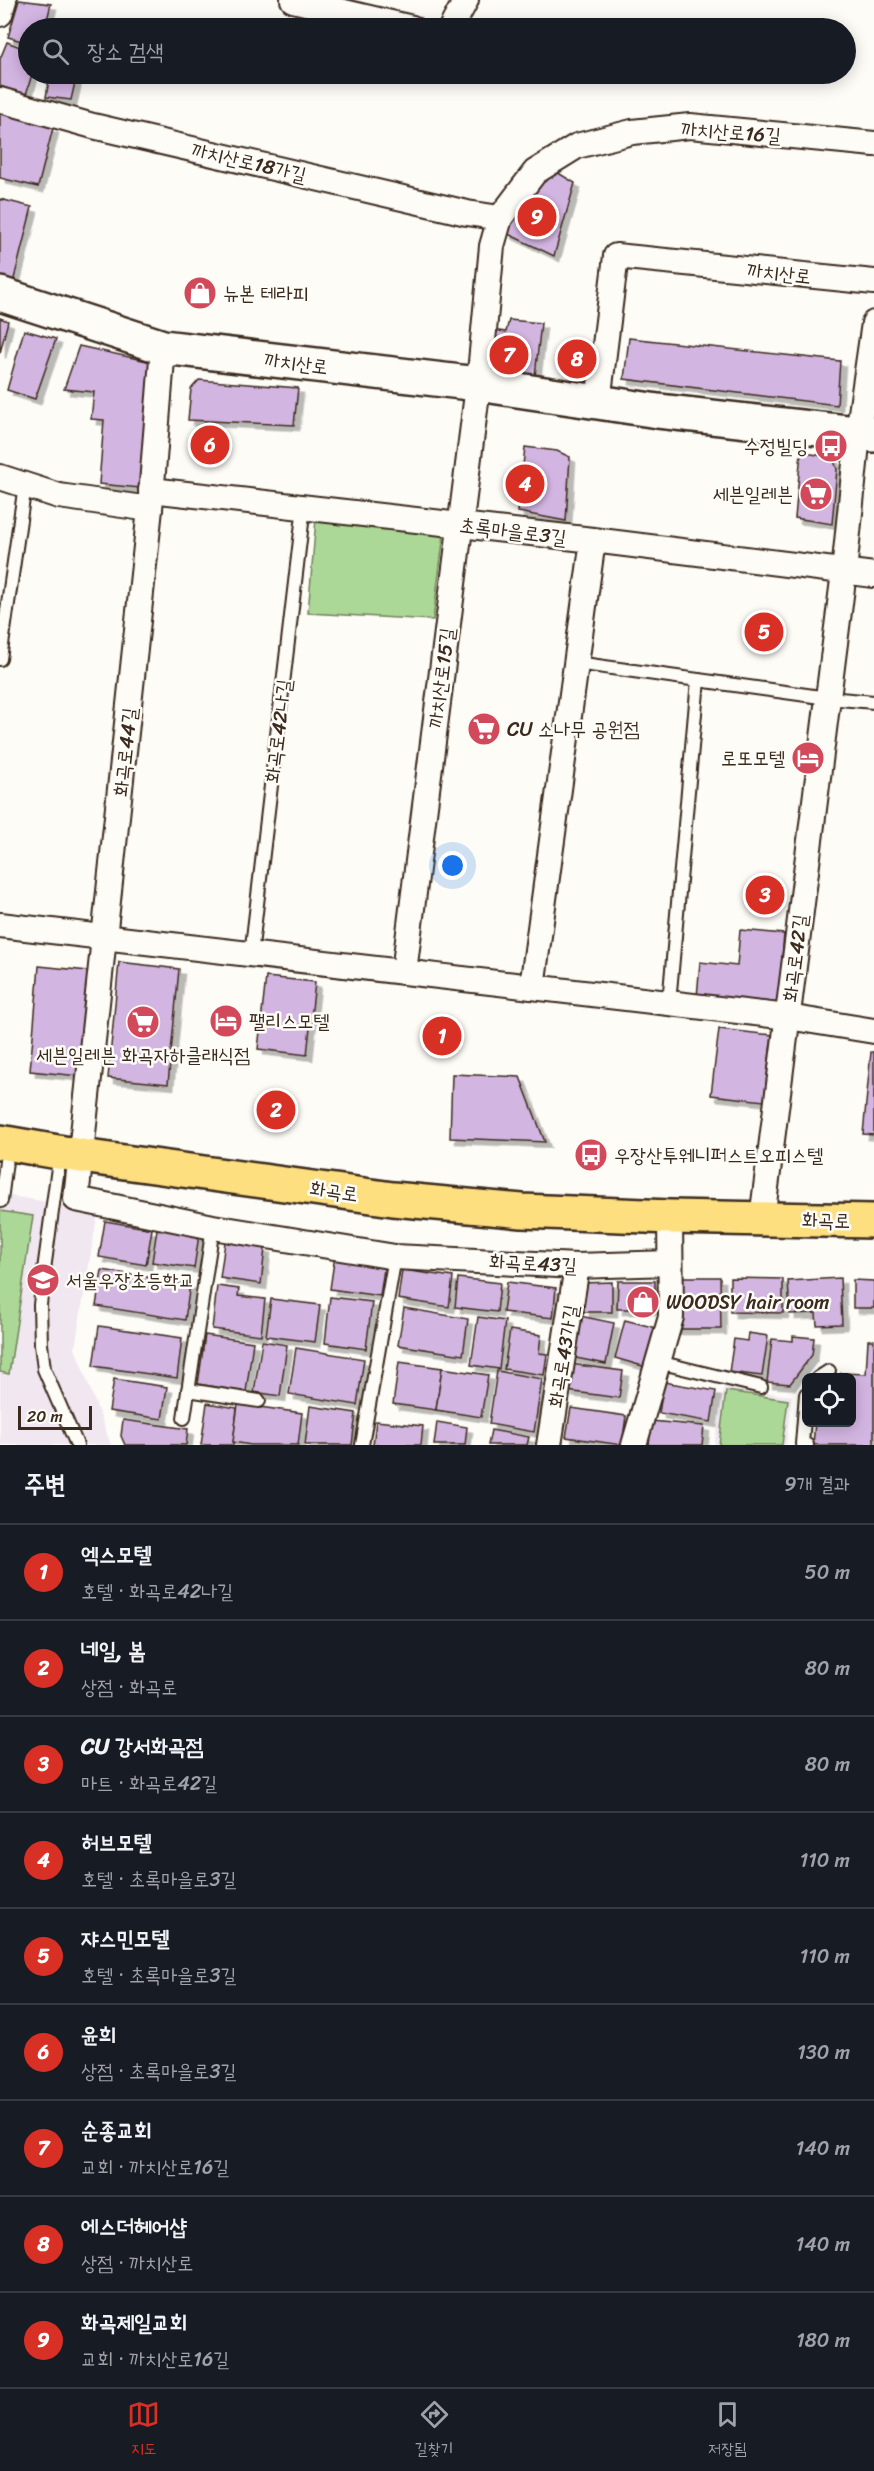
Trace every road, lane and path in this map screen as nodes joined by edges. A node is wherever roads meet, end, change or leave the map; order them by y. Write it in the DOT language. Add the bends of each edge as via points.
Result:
graph roads {
  1 [pos="4,0"];
  2 [pos="293,0"];
  3 [pos="466,0"];
  4 [pos="0,14"];
  5 [pos="370,18"];
  6 [pos="456,18"];
  7 [pos="0,100"];
  8 [pos="874,144"];
  9 [pos="500,218"];
  10 [pos="874,282"];
  11 [pos="0,294"];
  12 [pos="874,323"];
  13 [pos="163,347"];
  14 [pos="478,384"];
  15 [pos="598,402"];
  16 [pos="866,435"];
  17 [pos="0,477"];
  18 [pos="25,485"];
  19 [pos="151,500"];
  20 [pos="304,506"];
  21 [pos="460,525"];
  22 [pos="593,540"];
  23 [pos="844,572"];
  24 [pos="874,575"];
  25 [pos="0,658"];
  26 [pos="576,663"];
  27 [pos="698,680"];
  28 [pos="828,698"];
  29 [pos="874,702"];
  30 [pos="0,925"];
  31 [pos="106,938"];
  32 [pos="251,955"];
  33 [pos="404,972"];
  34 [pos="532,987"];
  35 [pos="669,1003"];
  36 [pos="788,1017"];
  37 [pos="874,1030"];
  38 [pos="4,1143"];
  39 [pos="70,1154"];
  40 [pos="1,1201"];
  41 [pos="670,1217"];
  42 [pos="762,1219"];
  43 [pos="874,1221"];
  44 [pos="213,1227"];
  45 [pos="395,1257"];
  46 [pos="670,1263"];
  47 [pos="577,1266"];
  48 [pos="658,1362"];
  49 [pos="829,1371"];
  50 [pos="825,1373"];
  51 [pos="761,1387"];
  52 [pos="188,1390"];
  53 [pos="259,1401"];
  54 [pos="184,1418"];
  55 [pos="804,1427"];
  56 [pos="77,1445"];
  57 [pos="362,1445"];
  58 [pos="549,1445"];
  59 [pos="634,1445"];
  60 [pos="807,1445"];
  1 -- 4 [label="street"];
  2 -- 5 [label="street"];
  3 -- 6 [label="street"];
  7 -- 9 [label="street, 까치산로18가길" via="93,126"];
  8 -- 9 [label="street, 까치산로16길" via="690,126 632,132 576,146 534,172"];
  9 -- 14 [label="street, 까치산로16길" via="492,246"];
  10 -- 15 [label="street, 까치산로" via="616,256"];
  11 -- 13 [label="street, 까치산로"];
  12 -- 16 [label="street, 화곡로42길"];
  13 -- 14 [label="street, 까치산로"];
  13 -- 19 [label="street, 화곡로44길"];
  14 -- 15 [label="street, 까치산로"];
  14 -- 21 [label="street, 까치산로15길"];
  15 -- 16 [label="street, 까치산로"];
  16 -- 23 [label="street, 화곡로42길"];
  17 -- 18 [label="street, 초록마을로3길"];
  18 -- 19 [label="street, 초록마을로3길" via="59,496"];
  18 -- 25 [label="lane"];
  19 -- 20 [label="street, 초록마을로3길"];
  19 -- 31 [label="street, 화곡로44길"];
  20 -- 21 [label="street, 초록마을로3길"];
  20 -- 32 [label="lane, 화곡로42나길"];
  21 -- 22 [label="street, 초록마을로3길"];
  21 -- 33 [label="street, 까치산로15길"];
  22 -- 23 [label="street, 초록마을로3길"];
  22 -- 26 [label="street"];
  23 -- 24 [label="street, 초록마을로3길"];
  23 -- 28 [label="street, 화곡로42길"];
  26 -- 27 [label="lane"];
  26 -- 34 [label="street"];
  27 -- 28 [label="lane"];
  27 -- 35 [label="lane"];
  28 -- 29 [label="lane"];
  28 -- 36 [label="street, 화곡로42길"];
  30 -- 31 [label="street"];
  31 -- 32 [label="street"];
  31 -- 39 [label="street, 화곡로44길"];
  32 -- 33 [label="street"];
  33 -- 34 [label="street"];
  34 -- 35 [label="street"];
  35 -- 36 [label="street"];
  36 -- 37 [label="street"];
  36 -- 42 [label="street, 화곡로42길"];
  38 -- 39 [label="main road, 화곡로"];
  38 -- 40 [label="lane"];
  39 -- 41 [label="main road, 화곡로" via="393,1199 522,1211"];
  39 -- 44 [label="street, 화곡로43길" via="76,1199"];
  39 -- 56 [label="lane" via="40,1305 44,1369"];
  41 -- 42 [label="main road, 화곡로"];
  41 -- 46 [label="street"];
  42 -- 43 [label="main road, 화곡로"];
  44 -- 45 [label="street, 화곡로43길"];
  44 -- 52 [label="lane"];
  45 -- 47 [label="street, 화곡로43길"];
  45 -- 57 [label="lane"];
  46 -- 47 [label="street, 화곡로43길"];
  46 -- 48 [label="street" via="671,1317"];
  47 -- 58 [label="street, 화곡로43가길"];
  48 -- 51 [label="lane"];
  48 -- 59 [label="street"];
  49 -- 50 [label="lane"];
  52 -- 53 [label="lane"];
  52 -- 54 [label="lane"];
  55 -- 60 [label="lane" via="802,1444"];
}
